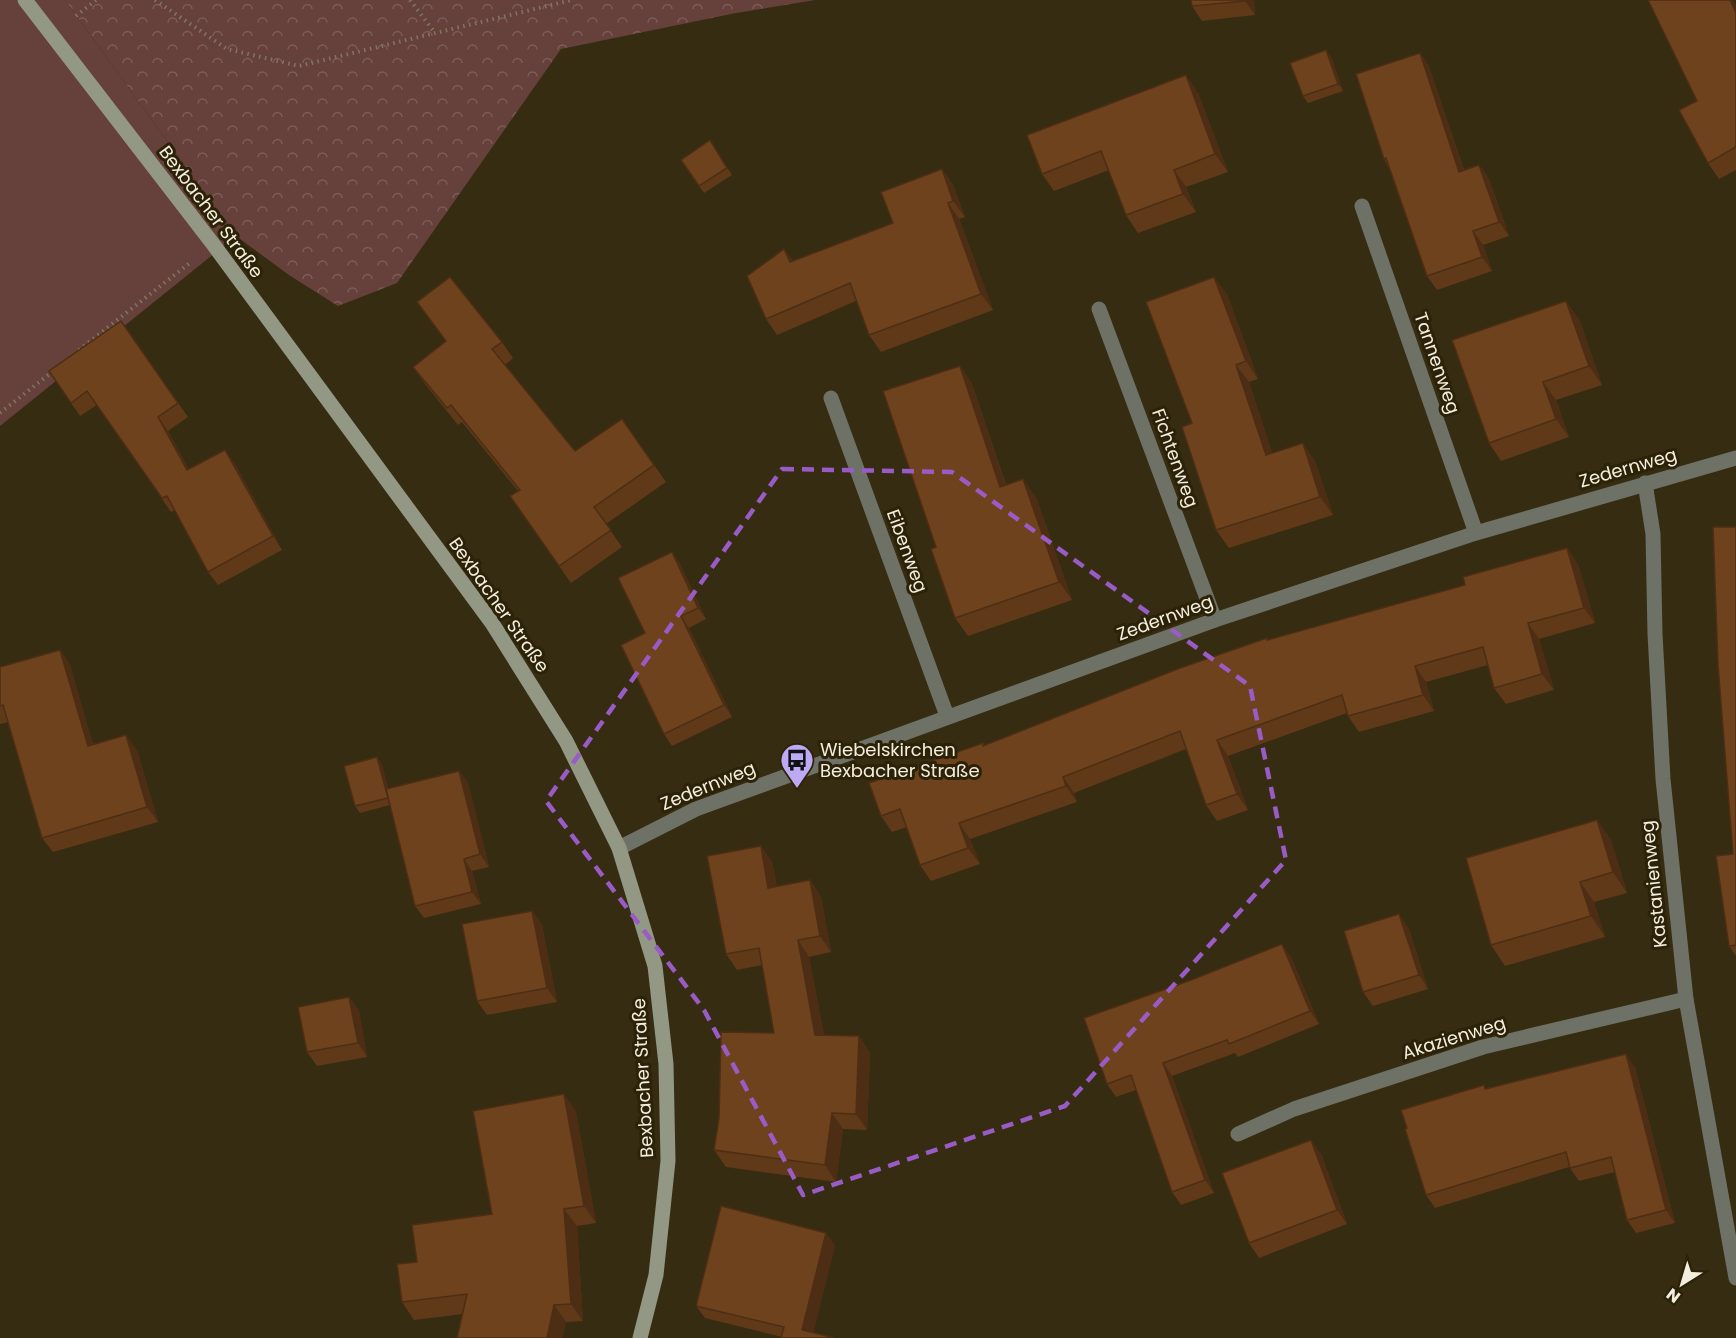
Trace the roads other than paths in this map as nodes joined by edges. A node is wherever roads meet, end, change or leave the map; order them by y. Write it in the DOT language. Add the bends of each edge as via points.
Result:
graph roads {
  1 [pos="25,0"];
  2 [pos="1362,206"];
  3 [pos="1099,309"];
  4 [pos="831,398"];
  5 [pos="1736,458"];
  6 [pos="1645,483"];
  7 [pos="1476,532"];
  8 [pos="1215,620"];
  9 [pos="947,716"];
  10 [pos="619,848"];
  11 [pos="1686,999"];
  12 [pos="1238,1134"];
  13 [pos="1736,1278"];
  14 [pos="640,1338"];
  1 -- 10 [label="street, Bexbacher Straße" via="213,244 492,623 566,741"];
  2 -- 7 [label="street, Tannenweg"];
  3 -- 8 [label="street, Fichtenweg"];
  4 -- 9 [label="street, Eibenweg"];
  5 -- 6 [label="street, Zedernweg"];
  6 -- 7 [label="street, Zedernweg"];
  6 -- 11 [label="street, Kastanienweg" via="1653,534 1654,634 1663,779"];
  7 -- 8 [label="street, Zedernweg"];
  8 -- 9 [label="street, Zedernweg"];
  9 -- 10 [label="street, Zedernweg" via="696,809"];
  10 -- 14 [label="street, Bexbacher Straße" via="656,966 666,1064 668,1161 656,1275"];
  11 -- 12 [label="street, Akazienweg" via="1483,1047 1294,1109"];
  11 -- 13 [label="street, Kastanienweg"];
}
